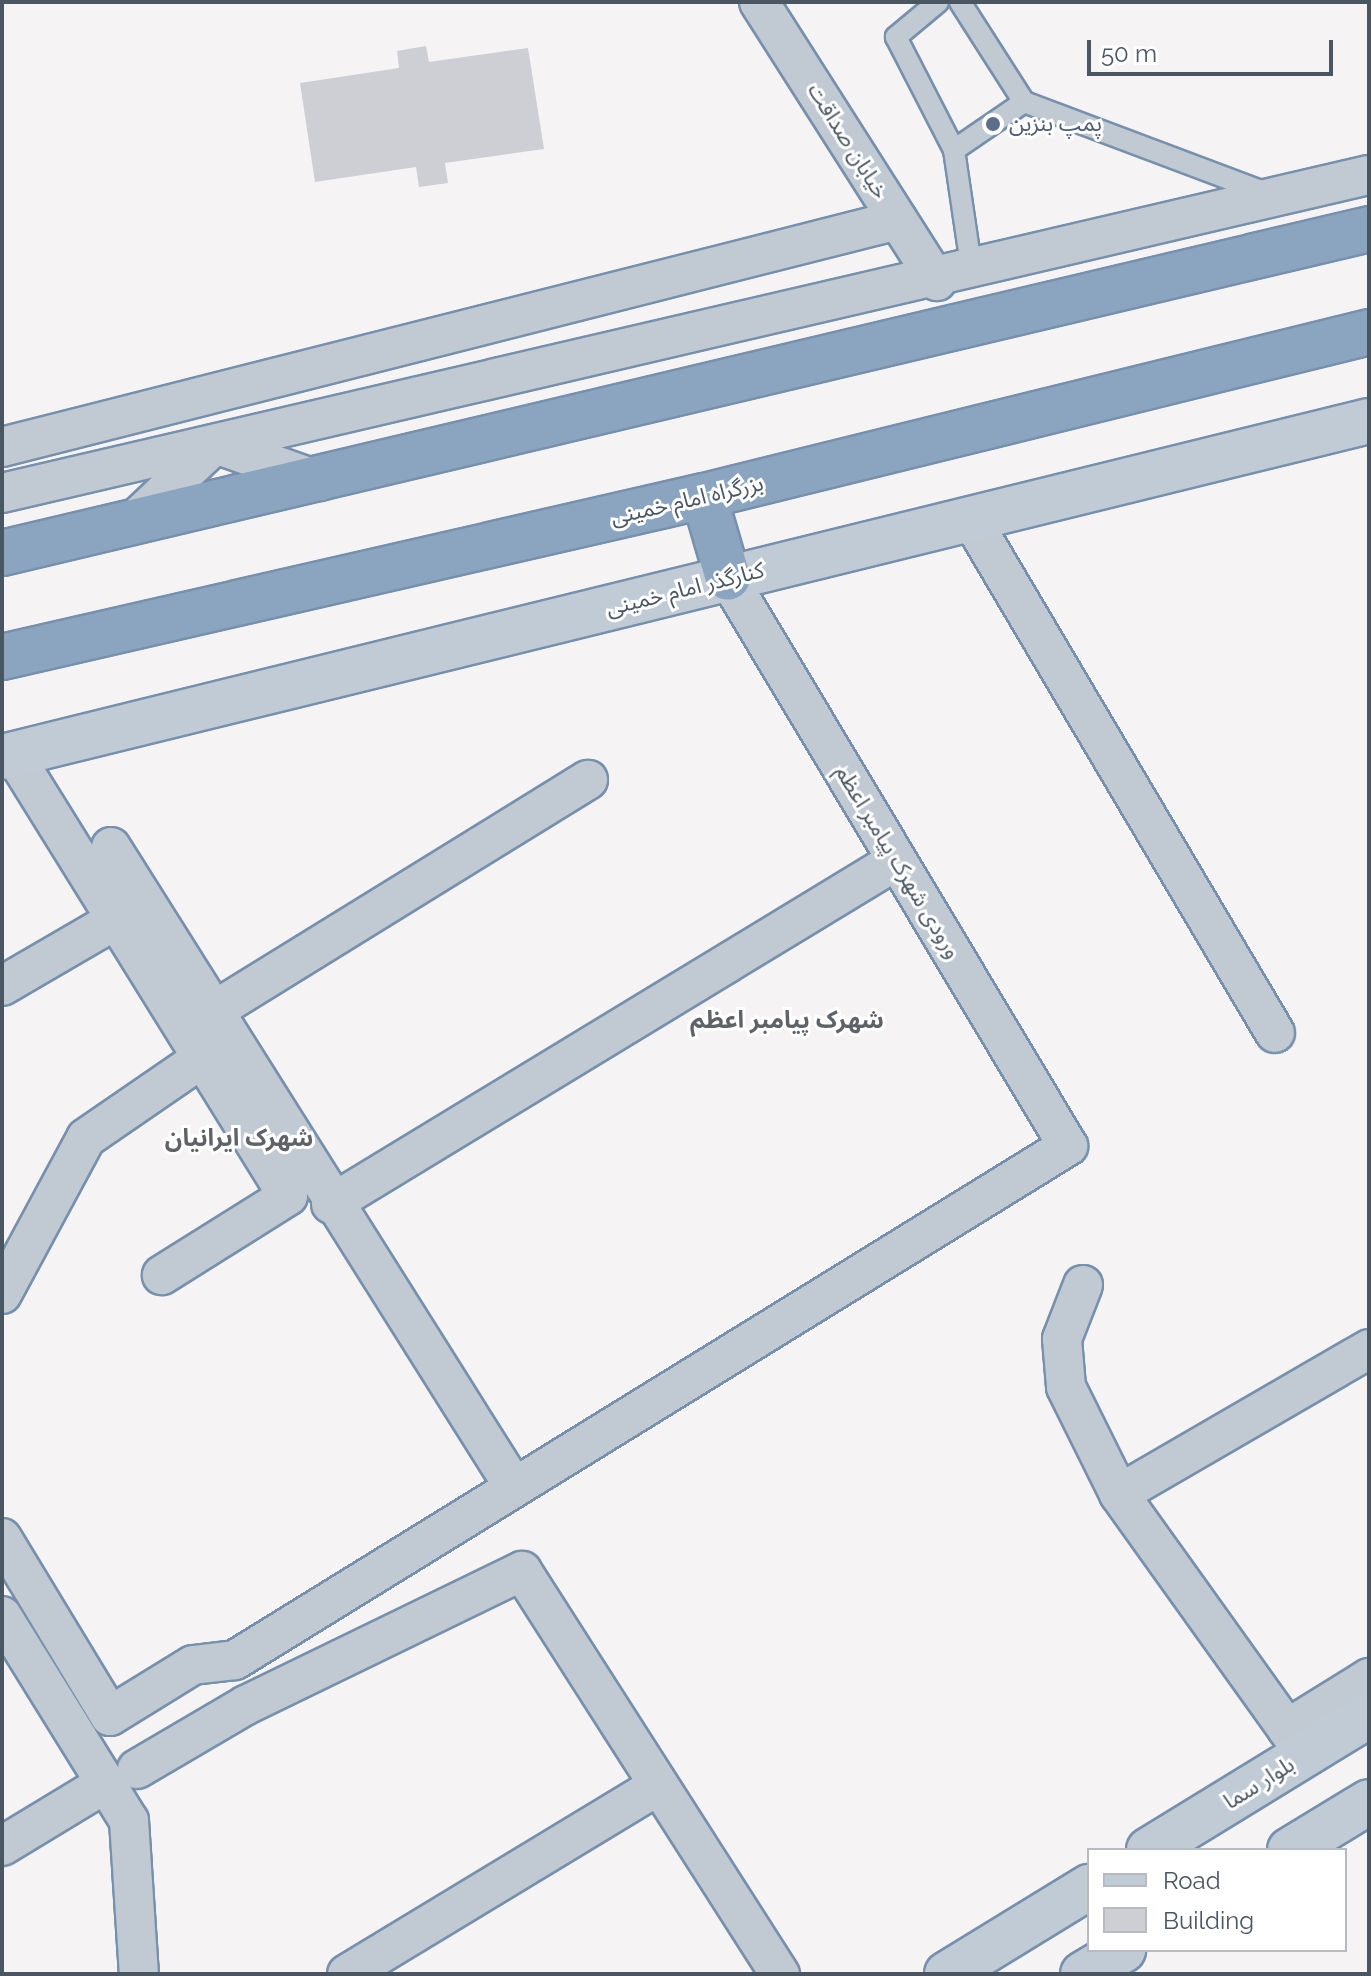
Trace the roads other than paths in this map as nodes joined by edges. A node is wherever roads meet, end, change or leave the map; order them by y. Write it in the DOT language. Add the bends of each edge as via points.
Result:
graph roads {
  1 [pos="759,2"];
  2 [pos="938,2"];
  3 [pos="960,2"];
  4 [pos="1024,102"];
  5 [pos="954,150"];
  6 [pos="1369,175"];
  7 [pos="1278,198"];
  8 [pos="898,220"];
  9 [pos="1369,229"];
  10 [pos="954,277"];
  11 [pos="1369,332"];
  12 [pos="1369,421"];
  13 [pos="215,444"];
  14 [pos="2,447"];
  15 [pos="320,481"];
  16 [pos="2,493"];
  17 [pos="704,496"];
  18 [pos="971,519"];
  19 [pos="134,521"];
  20 [pos="2,553"];
  21 [pos="728,578"];
  22 [pos="2,657"];
  23 [pos="8,756"];
  24 [pos="588,780"];
  25 [pos="111,847"];
  26 [pos="897,860"];
  27 [pos="119,918"];
  28 [pos="2,986"];
  29 [pos="212,1012"];
  30 [pos="1275,1033"];
  31 [pos="204,1057"];
  32 [pos="331,1204"];
  33 [pos="162,1275"];
  34 [pos="1083,1285"];
  35 [pos="2,1294"];
  36 [pos="1369,1349"];
  37 [pos="514,1487"];
  38 [pos="1119,1494"];
  39 [pos="2,1538"];
  40 [pos="2,1616"];
  41 [pos="1369,1678"];
  42 [pos="1369,1715"];
  43 [pos="1296,1742"];
  44 [pos="122,1776"];
  45 [pos="658,1786"];
  46 [pos="1369,1802"];
  47 [pos="2,1846"];
  48 [pos="1152,1848"];
  49 [pos="1293,1848"];
  50 [pos="1087,1888"];
  51 [pos="1120,1952"];
  52 [pos="139,1974"];
  53 [pos="347,1974"];
  54 [pos="780,1974"];
  55 [pos="947,1974"];
  56 [pos="1083,1974"];
  1 -- 8 [label="street, خیابان صداقت"];
  2 -- 5 [label="lane" via="896,37"];
  3 -- 4 [label="lane"];
  4 -- 5 [label="lane"];
  4 -- 7 [label="lane"];
  5 -- 10 [label="lane"];
  6 -- 7 [label="street"];
  7 -- 10 [label="street"];
  8 -- 10 [label="street, خیابان صداقت"];
  8 -- 14 [label="street"];
  9 -- 15 [label="highway"];
  10 -- 13 [label="street"];
  11 -- 17 [label="highway, بزرگراه امام خمینی"];
  12 -- 18 [label="street, کنارگذر امام خمینی"];
  13 -- 15 [label="street"];
  13 -- 16 [label="street"];
  13 -- 19 [label="street"];
  15 -- 19 [label="highway"];
  17 -- 21 [label="highway"];
  17 -- 22 [label="highway, بزرگراه امام خمینی"];
  18 -- 21 [label="street, کنارگذر امام خمینی"];
  18 -- 30 [label="street"];
  19 -- 20 [label="highway"];
  21 -- 23 [label="street, کنارگذر امام خمینی"];
  21 -- 26 [label="street, ورودی شهرک پیامبر اعظم"];
  23 -- 27 [label="street"];
  24 -- 29 [label="street"];
  25 -- 29 [label="street"];
  26 -- 32 [label="street"];
  26 -- 37 [label="street, ورودی شهرک پیامبر اعظم" via="1068,1146"];
  27 -- 28 [label="street"];
  27 -- 31 [label="street"];
  29 -- 32 [label="street"];
  31 -- 33 [label="street" via="288,1196"];
  31 -- 35 [label="street" via="86,1138"];
  32 -- 37 [label="street"];
  34 -- 38 [label="street" via="1062,1339 1066,1387"];
  36 -- 38 [label="street"];
  37 -- 39 [label="street" via="235,1660 193,1665 110,1716"];
  38 -- 43 [label="street"];
  40 -- 44 [label="street"];
  41 -- 43 [label="street"];
  42 -- 43 [label="street, بلوار سما"];
  43 -- 48 [label="street, بلوار سما"];
  44 -- 45 [label="street" via="246,1705 522,1571"];
  44 -- 47 [label="street"];
  44 -- 52 [label="street"];
  45 -- 53 [label="street"];
  45 -- 54 [label="street"];
  46 -- 49 [label="street"];
  50 -- 55 [label="street"];
  51 -- 56 [label="street"];
}
